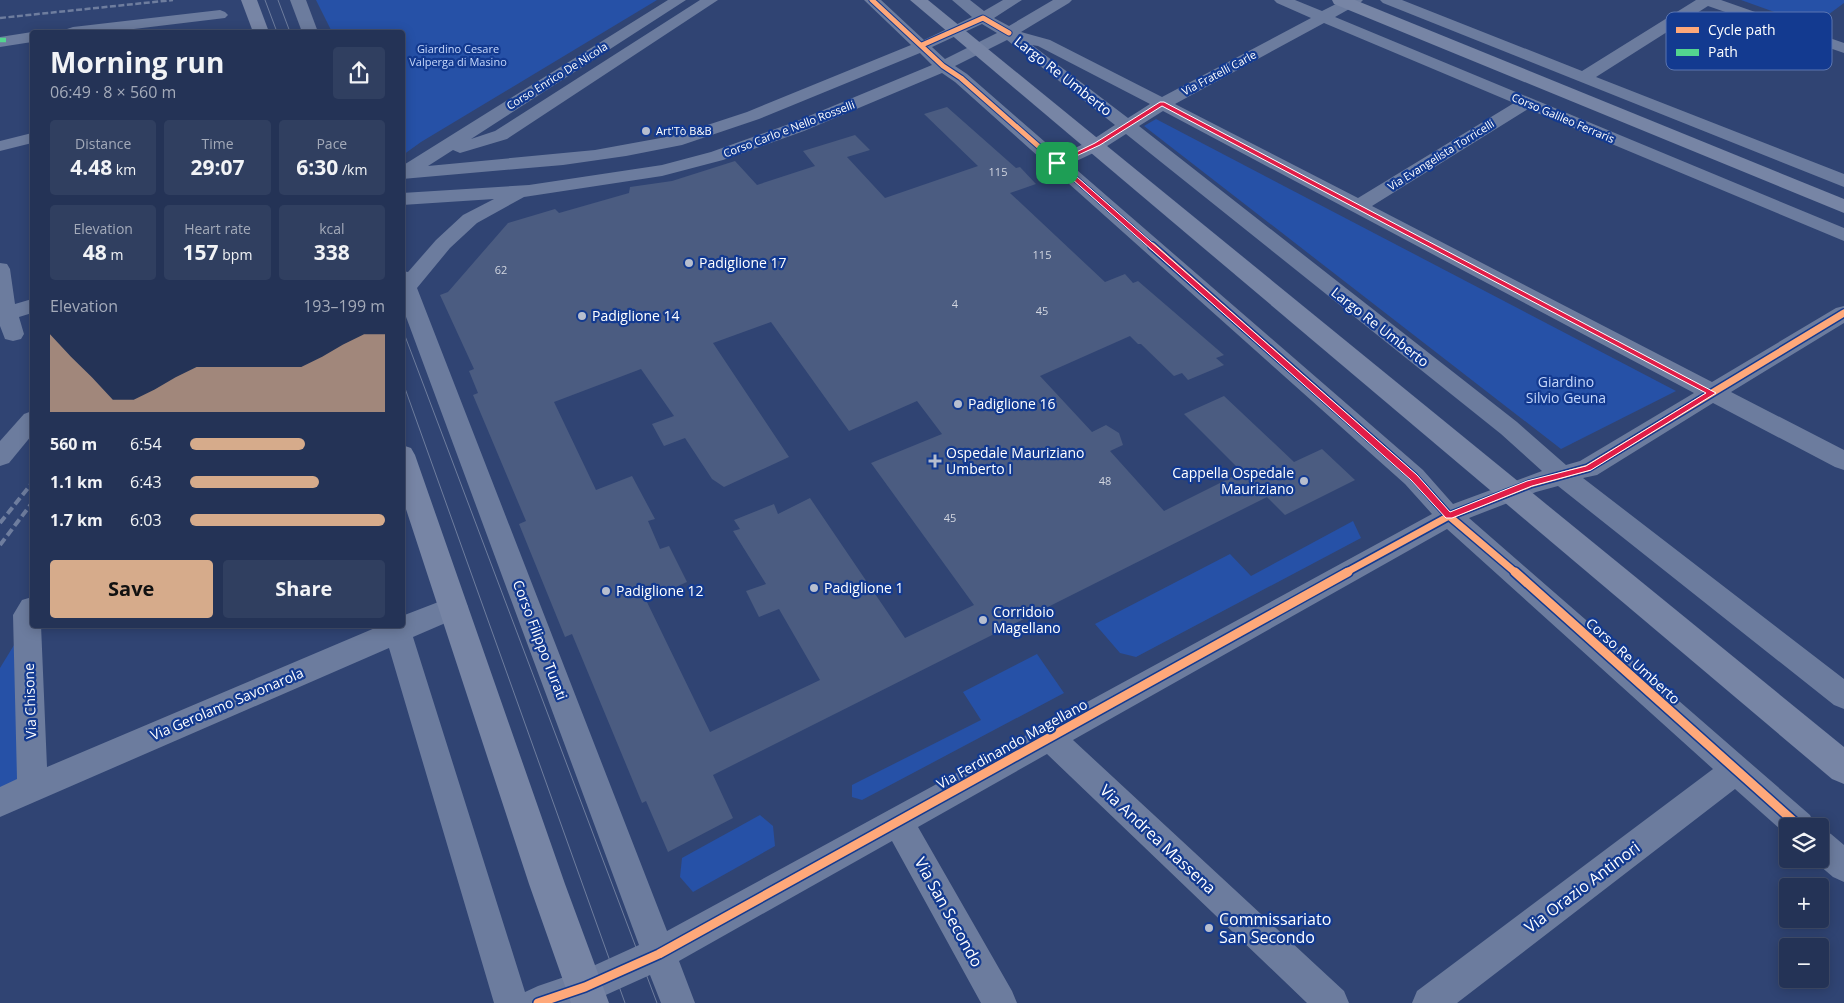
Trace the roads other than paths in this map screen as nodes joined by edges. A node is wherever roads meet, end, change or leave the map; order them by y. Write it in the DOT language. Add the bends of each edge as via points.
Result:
graph roads {
  1 [pos="249,0"];
  2 [pos="298,0"];
  3 [pos="678,0"];
  4 [pos="710,0"];
  5 [pos="872,0"];
  6 [pos="918,0"];
  7 [pos="960,0"];
  8 [pos="1014,0"];
  9 [pos="1064,0"];
  10 [pos="1282,0"];
  11 [pos="1388,0"];
  12 [pos="1706,0"];
  13 [pos="1348,1"];
  14 [pos="218,8"];
  15 [pos="1687,12"];
  16 [pos="1740,12"];
  17 [pos="1323,17"];
  18 [pos="982,18"];
  19 [pos="1666,25"];
  20 [pos="85,30"];
  21 [pos="225,30"];
  22 [pos="259,30"];
  23 [pos="309,30"];
  24 [pos="956,30"];
  25 [pos="1009,33"];
  26 [pos="30,37"];
  27 [pos="3,41"];
  28 [pos="1832,44"];
  29 [pos="922,46"];
  30 [pos="1844,48"];
  31 [pos="978,49"];
  32 [pos="943,66"];
  33 [pos="1584,77"];
  34 [pos="1526,103"];
  35 [pos="1162,104"];
  36 [pos="1126,126"];
  37 [pos="501,135"];
  38 [pos="30,138"];
  39 [pos="1095,145"];
  40 [pos="0,146"];
  41 [pos="436,153"];
  42 [pos="535,162"];
  43 [pos="1057,163"];
  44 [pos="405,173"];
  45 [pos="405,174"];
  46 [pos="1844,181"];
  47 [pos="522,191"];
  48 [pos="405,199"];
  49 [pos="1357,207"];
  50 [pos="1844,207"];
  51 [pos="1844,235"];
  52 [pos="0,270"];
  53 [pos="405,281"];
  54 [pos="405,285"];
  55 [pos="30,290"];
  56 [pos="30,307"];
  57 [pos="1844,313"];
  58 [pos="8,318"];
  59 [pos="1712,393"];
  60 [pos="30,422"];
  61 [pos="0,457"];
  62 [pos="1844,461"];
  63 [pos="405,465"];
  64 [pos="1563,476"];
  65 [pos="1511,492"];
  66 [pos="1449,516"];
  67 [pos="454,607"];
  68 [pos="405,625"];
  69 [pos="30,628"];
  70 [pos="397,628"];
  71 [pos="1844,696"];
  72 [pos="1049,737"];
  73 [pos="1844,768"];
  74 [pos="1736,770"];
  75 [pos="33,788"];
  76 [pos="0,802"];
  77 [pos="1790,818"];
  78 [pos="898,821"];
  79 [pos="1829,853"];
  80 [pos="1844,866"];
  81 [pos="659,954"];
  82 [pos="587,995"];
  83 [pos="511,1003"];
  84 [pos="538,1003"];
  85 [pos="678,1003"];
  86 [pos="1000,1003"];
  87 [pos="1332,1003"];
  88 [pos="1430,1003"];
  1 -- 22 [label="main road"];
  2 -- 23 [label="street"];
  3 -- 41 [label="street, Corso Enrico De Nicola"];
  4 -- 37 [label="street, Corso Enrico De Nicola"];
  5 -- 29 [label="street"];
  6 -- 24 [label="main road"];
  7 -- 18 [label="street"];
  8 -- 18 [label="street, Corso Carlo e Nello Rosselli"];
  9 -- 25 [label="street, Corso Carlo e Nello Rosselli"];
  10 -- 17 [label="street, Corso Galileo Ferraris"];
  11 -- 33 [label="street"];
  12 -- 15 [label="street"];
  12 -- 16 [label="street"];
  13 -- 17 [label="street, Via Fratelli Carle"];
  13 -- 50 [label="main road, Corso Galileo Ferraris"];
  14 -- 20 [label="street"];
  14 -- 21 [label="street"];
  17 -- 34 [label="street, Corso Galileo Ferraris"];
  17 -- 35 [label="street, Via Fratelli Carle"];
  18 -- 24 [label="street, Corso Carlo e Nello Rosselli"];
  18 -- 25 [label="street"];
  19 -- 33 [label="street"];
  24 -- 29 [label="street, Corso Carlo e Nello Rosselli"];
  24 -- 31 [label="main road"];
  25 -- 31 [label="street, Corso Carlo e Nello Rosselli"];
  25 -- 35 [label="street, Largo Re Umberto" via="1044,43"];
  25 -- 36 [label="street, Largo Re Umberto"];
  26 -- 27 [label="street"];
  28 -- 30 [label="street"];
  29 -- 32 [label="street"];
  29 -- 42 [label="street, Corso Carlo e Nello Rosselli" via="707,131 659,145"];
  31 -- 32 [label="street, Corso Carlo e Nello Rosselli"];
  31 -- 39 [label="main road"];
  32 -- 43 [label="street"];
  32 -- 47 [label="street, Corso Carlo e Nello Rosselli" via="798,127 717,156 662,170"];
  33 -- 46 [label="street"];
  34 -- 49 [label="street, Via Evangelista Torricelli"];
  34 -- 51 [label="street, Corso Galileo Ferraris"];
  35 -- 36 [label="street, Via Fratelli Carle"];
  35 -- 49 [label="street, Largo Re Umberto"];
  36 -- 39 [label="street, Via Fratelli Carle"];
  36 -- 64 [label="street, Largo Re Umberto" via="1509,428"];
  37 -- 41 [label="street, Corso Enrico De Nicola"];
  37 -- 42 [label="street" via="503,149 511,155"];
  38 -- 40 [label="street"];
  39 -- 43 [label="street, Via Fratelli Carle"];
  39 -- 65 [label="main road"];
  41 -- 44 [label="street, Corso Enrico De Nicola"];
  42 -- 45 [label="street, Corso Carlo e Nello Rosselli"];
  43 -- 66 [label="street" via="1414,477"];
  47 -- 48 [label="street, Corso Carlo e Nello Rosselli"];
  47 -- 53 [label="street" via="470,219"];
  49 -- 59 [label="street, Largo Re Umberto"];
  52 -- 58 [label="street"];
  54 -- 81 [label="street, Corso Filippo Turati"];
  55 -- 58 [label="street"];
  56 -- 58 [label="street"];
  57 -- 59 [label="street"];
  59 -- 62 [label="street, Largo Re Umberto"];
  59 -- 64 [label="street" via="1588,468"];
  60 -- 61 [label="street"];
  63 -- 67 [label="main road"];
  64 -- 65 [label="street" via="1534,482"];
  64 -- 71 [label="street"];
  65 -- 66 [label="street"];
  65 -- 73 [label="main road"];
  66 -- 72 [label="street, Via Ferdinando Magellano"];
  66 -- 74 [label="street, Corso Re Umberto"];
  67 -- 68 [label="street, Via Gerolamo Savonarola"];
  67 -- 82 [label="main road"];
  69 -- 75 [label="street, Via Chisone"];
  70 -- 75 [label="street, Via Gerolamo Savonarola"];
  70 -- 83 [label="street"];
  72 -- 78 [label="street, Via Ferdinando Magellano"];
  72 -- 87 [label="street, Via Andrea Massena"];
  74 -- 77 [label="street, Corso Re Umberto"];
  74 -- 88 [label="street, Via Orazio Antinori"];
  75 -- 76 [label="street, Via Gerolamo Savonarola"];
  78 -- 81 [label="street, Via Ferdinando Magellano"];
  78 -- 86 [label="street, Via San Secondo"];
  79 -- 80 [label="street"];
  81 -- 82 [label="street, Via Ferdinando Magellano"];
  81 -- 85 [label="street, Corso Filippo Turati"];
  82 -- 84 [label="street, Via Ferdinando Magellano"];
}
